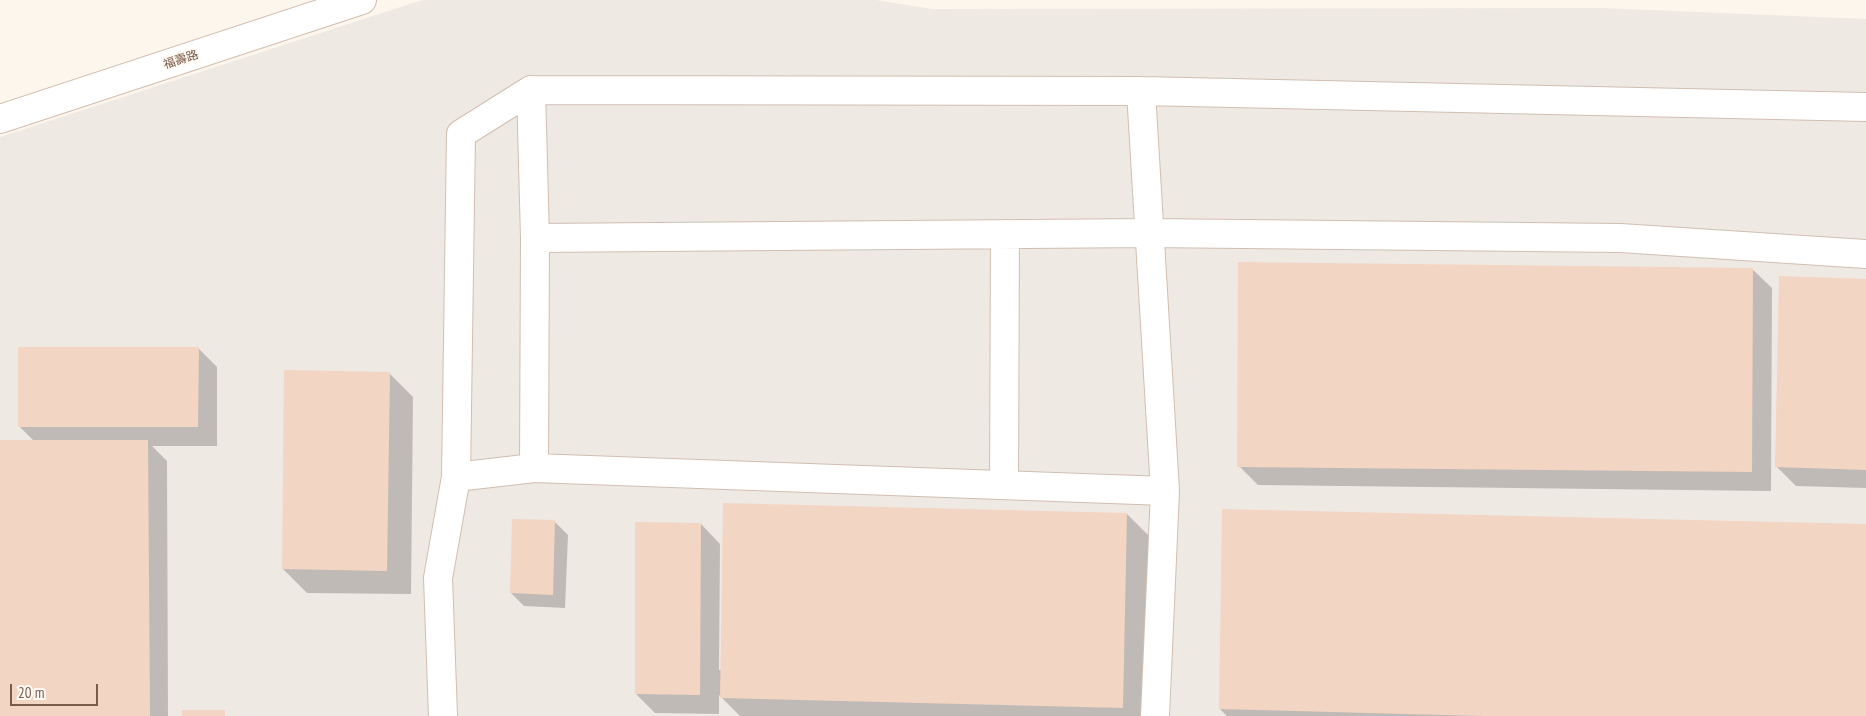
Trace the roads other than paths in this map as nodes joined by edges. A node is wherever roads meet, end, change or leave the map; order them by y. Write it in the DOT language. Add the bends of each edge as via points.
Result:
graph roads {
  1 [pos="362,0"];
  2 [pos="531,90"];
  3 [pos="1140,91"];
  4 [pos="1866,107"];
  5 [pos="0,120"];
  6 [pos="1149,233"];
  7 [pos="1005,234"];
  8 [pos="535,238"];
  9 [pos="1866,254"];
  10 [pos="534,468"];
  11 [pos="456,477"];
  12 [pos="1004,485"];
  13 [pos="1165,491"];
  14 [pos="443,716"];
  15 [pos="1155,716"];
  1 -- 5 [label="street, 福壽路"];
  2 -- 3 [label="street"];
  2 -- 8 [label="street"];
  2 -- 11 [label="street" via="461,134"];
  3 -- 4 [label="street"];
  3 -- 6 [label="street"];
  6 -- 7 [label="street"];
  6 -- 9 [label="street" via="1620,238"];
  6 -- 13 [label="street"];
  7 -- 8 [label="street"];
  7 -- 12 [label="street"];
  8 -- 10 [label="street"];
  10 -- 11 [label="street"];
  10 -- 12 [label="street"];
  11 -- 14 [label="street" via="438,578"];
  12 -- 13 [label="street"];
  13 -- 15 [label="street"];
}
